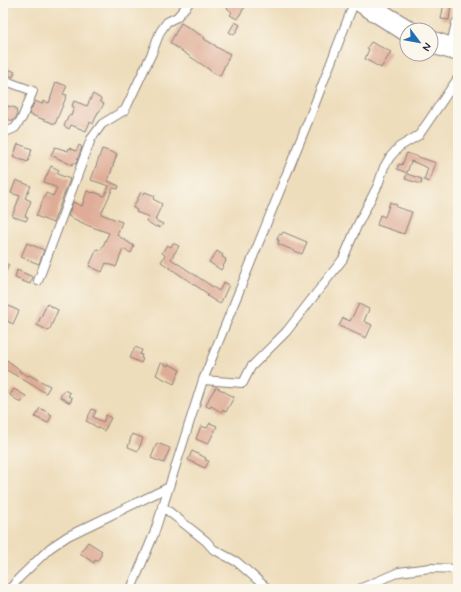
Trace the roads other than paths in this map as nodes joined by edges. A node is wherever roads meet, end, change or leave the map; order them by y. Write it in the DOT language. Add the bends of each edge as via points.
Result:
graph roads {
  1 [pos="189,3"];
  2 [pos="354,3"];
  3 [pos="371,3"];
  4 [pos="402,22"];
  5 [pos="456,23"];
  6 [pos="399,31"];
  7 [pos="439,40"];
  8 [pos="454,45"];
  9 [pos="439,49"];
  10 [pos="458,55"];
  11 [pos="458,78"];
  12 [pos="3,80"];
  13 [pos="3,134"];
  14 [pos="38,281"];
  15 [pos="203,380"];
  16 [pos="167,488"];
  17 [pos="162,506"];
  18 [pos="458,569"];
  19 [pos="10,589"];
  20 [pos="132,589"];
  21 [pos="268,589"];
  22 [pos="359,589"];
  1 -- 14 [label="street" via="177,17 167,22 160,32 125,110 102,124 91,139"];
  2 -- 6 [label="highway"];
  2 -- 15 [label="street"];
  3 -- 4 [label="highway"];
  5 -- 8 [label="street"];
  7 -- 8 [label="highway"];
  9 -- 10 [label="highway"];
  11 -- 15 [label="street" via="419,135 398,147 390,157 345,255 286,332 251,367 243,383"];
  12 -- 13 [label="street" via="33,91 22,118 15,128"];
  15 -- 16 [label="street"];
  16 -- 17 [label="street"];
  16 -- 19 [label="street" via="68,536 50,548"];
  17 -- 20 [label="street"];
  17 -- 21 [label="street" via="213,549 237,562"];
  18 -- 22 [label="street" via="430,568 399,572"];
}
